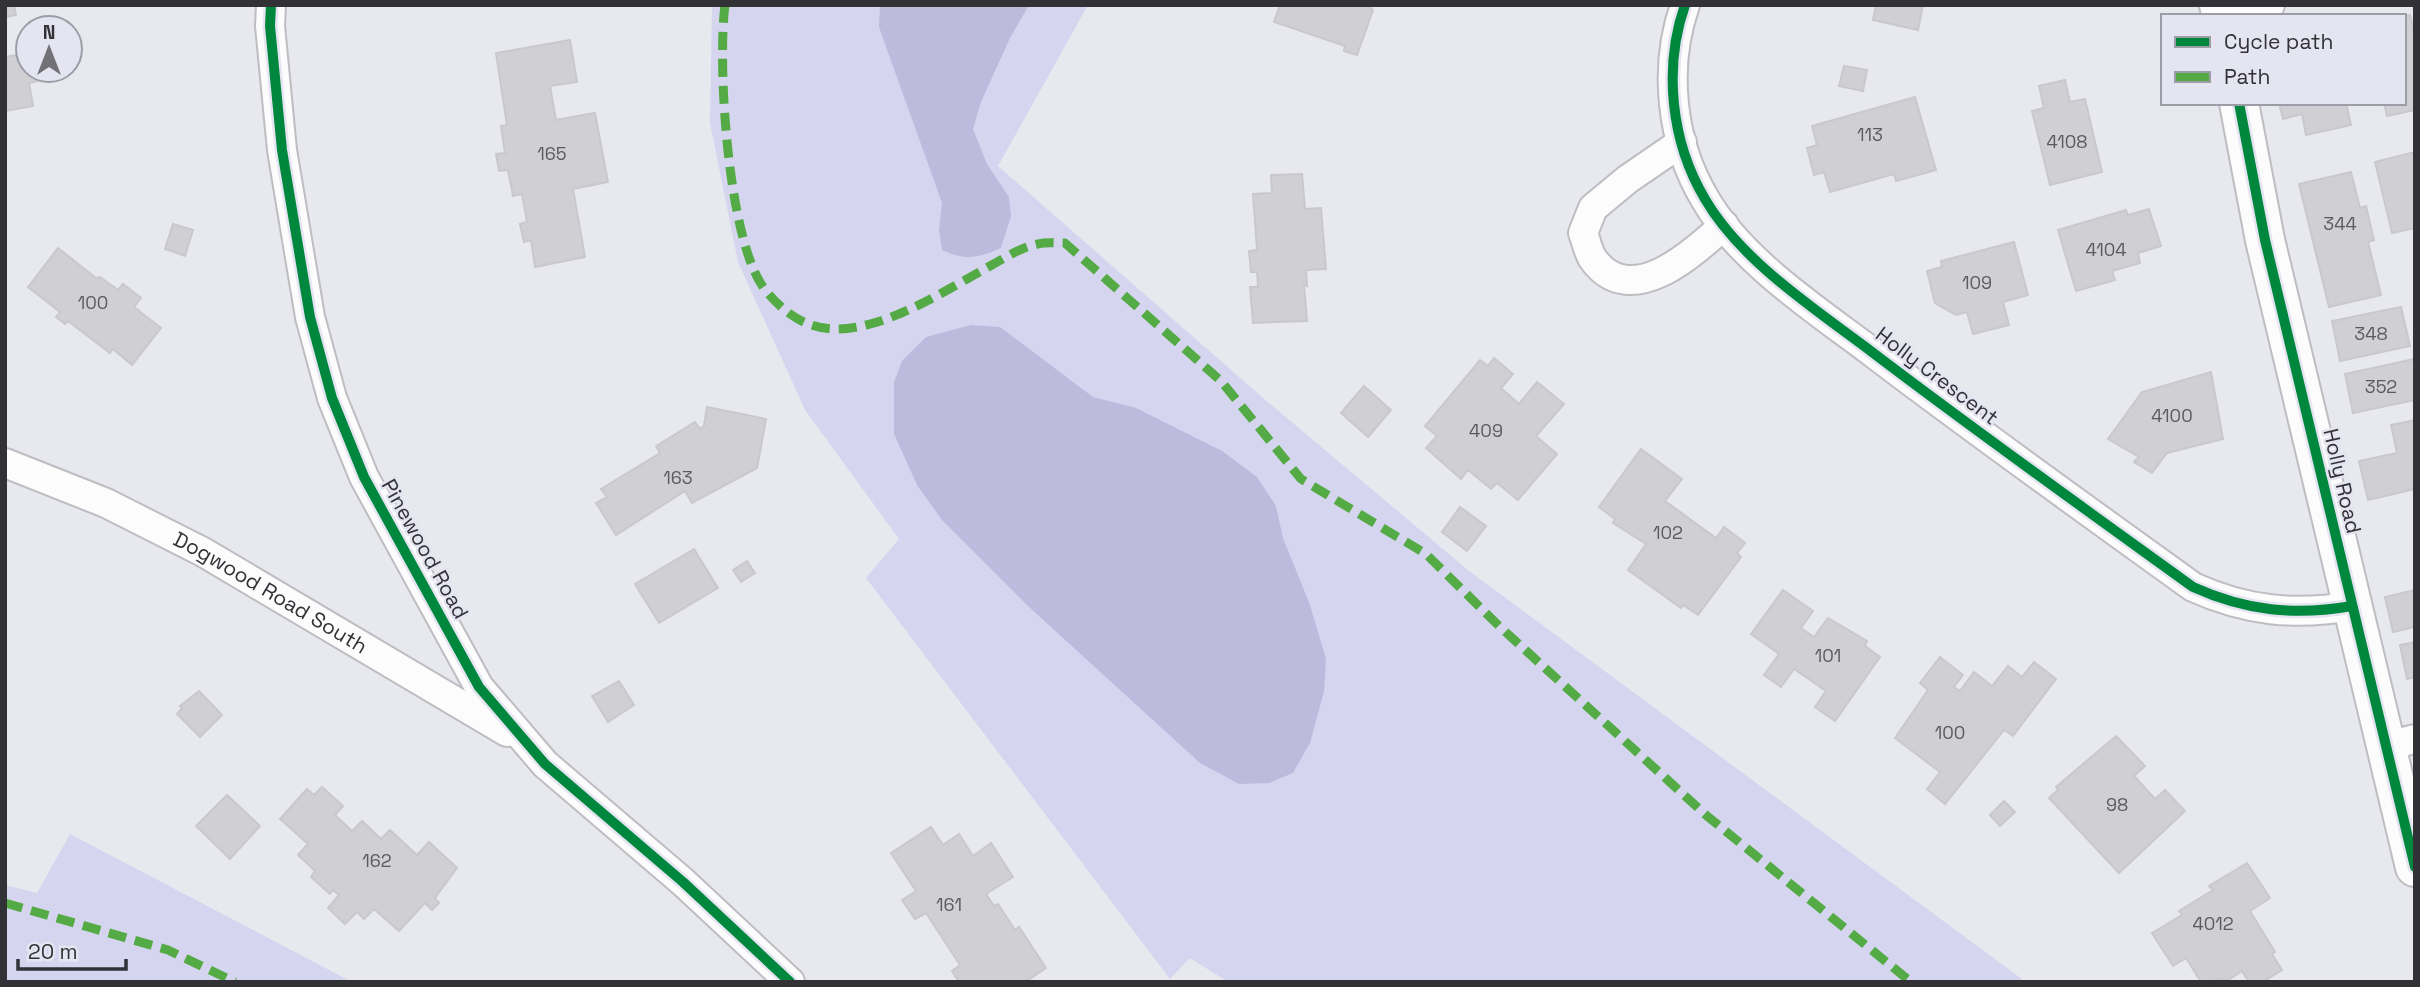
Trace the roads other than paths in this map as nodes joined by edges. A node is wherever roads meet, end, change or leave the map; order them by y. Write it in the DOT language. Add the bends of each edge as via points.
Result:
graph roads {
  1 [pos="271,5"];
  2 [pos="1685,5"];
  3 [pos="2270,5"];
  4 [pos="2232,14"];
  5 [pos="2239,105"];
  6 [pos="1682,142"];
  7 [pos="1724,225"];
  8 [pos="5,463"];
  9 [pos="2352,606"];
  10 [pos="525,742"];
  11 [pos="2400,743"];
  12 [pos="2415,867"];
  13 [pos="790,982"];
  1 -- 10 [label="street, Pinewood Road" via="282,150 310,317 332,398 364,477 479,687"];
  2 -- 6 [label="street, Holly Crescent" via="1673,63 1674,108"];
  3 -- 4 [label="street"];
  5 -- 9 [label="street, Holly Road" via="2265,240"];
  6 -- 7 [label="street, Holly Crescent" via="1705,200"];
  6 -- 7 [label="street" via="1593,208 1583,233 1592,258 1613,275 1641,281 1671,268"];
  7 -- 9 [label="street, Holly Crescent" via="1789,289 2193,587 2224,601 2273,612"];
  8 -- 10 [label="street, Dogwood Road South" via="106,503 202,552"];
  9 -- 11 [label="street, Holly Road"];
  10 -- 13 [label="street, Pinewood Road"];
  11 -- 12 [label="street, Holly Road"];
}
